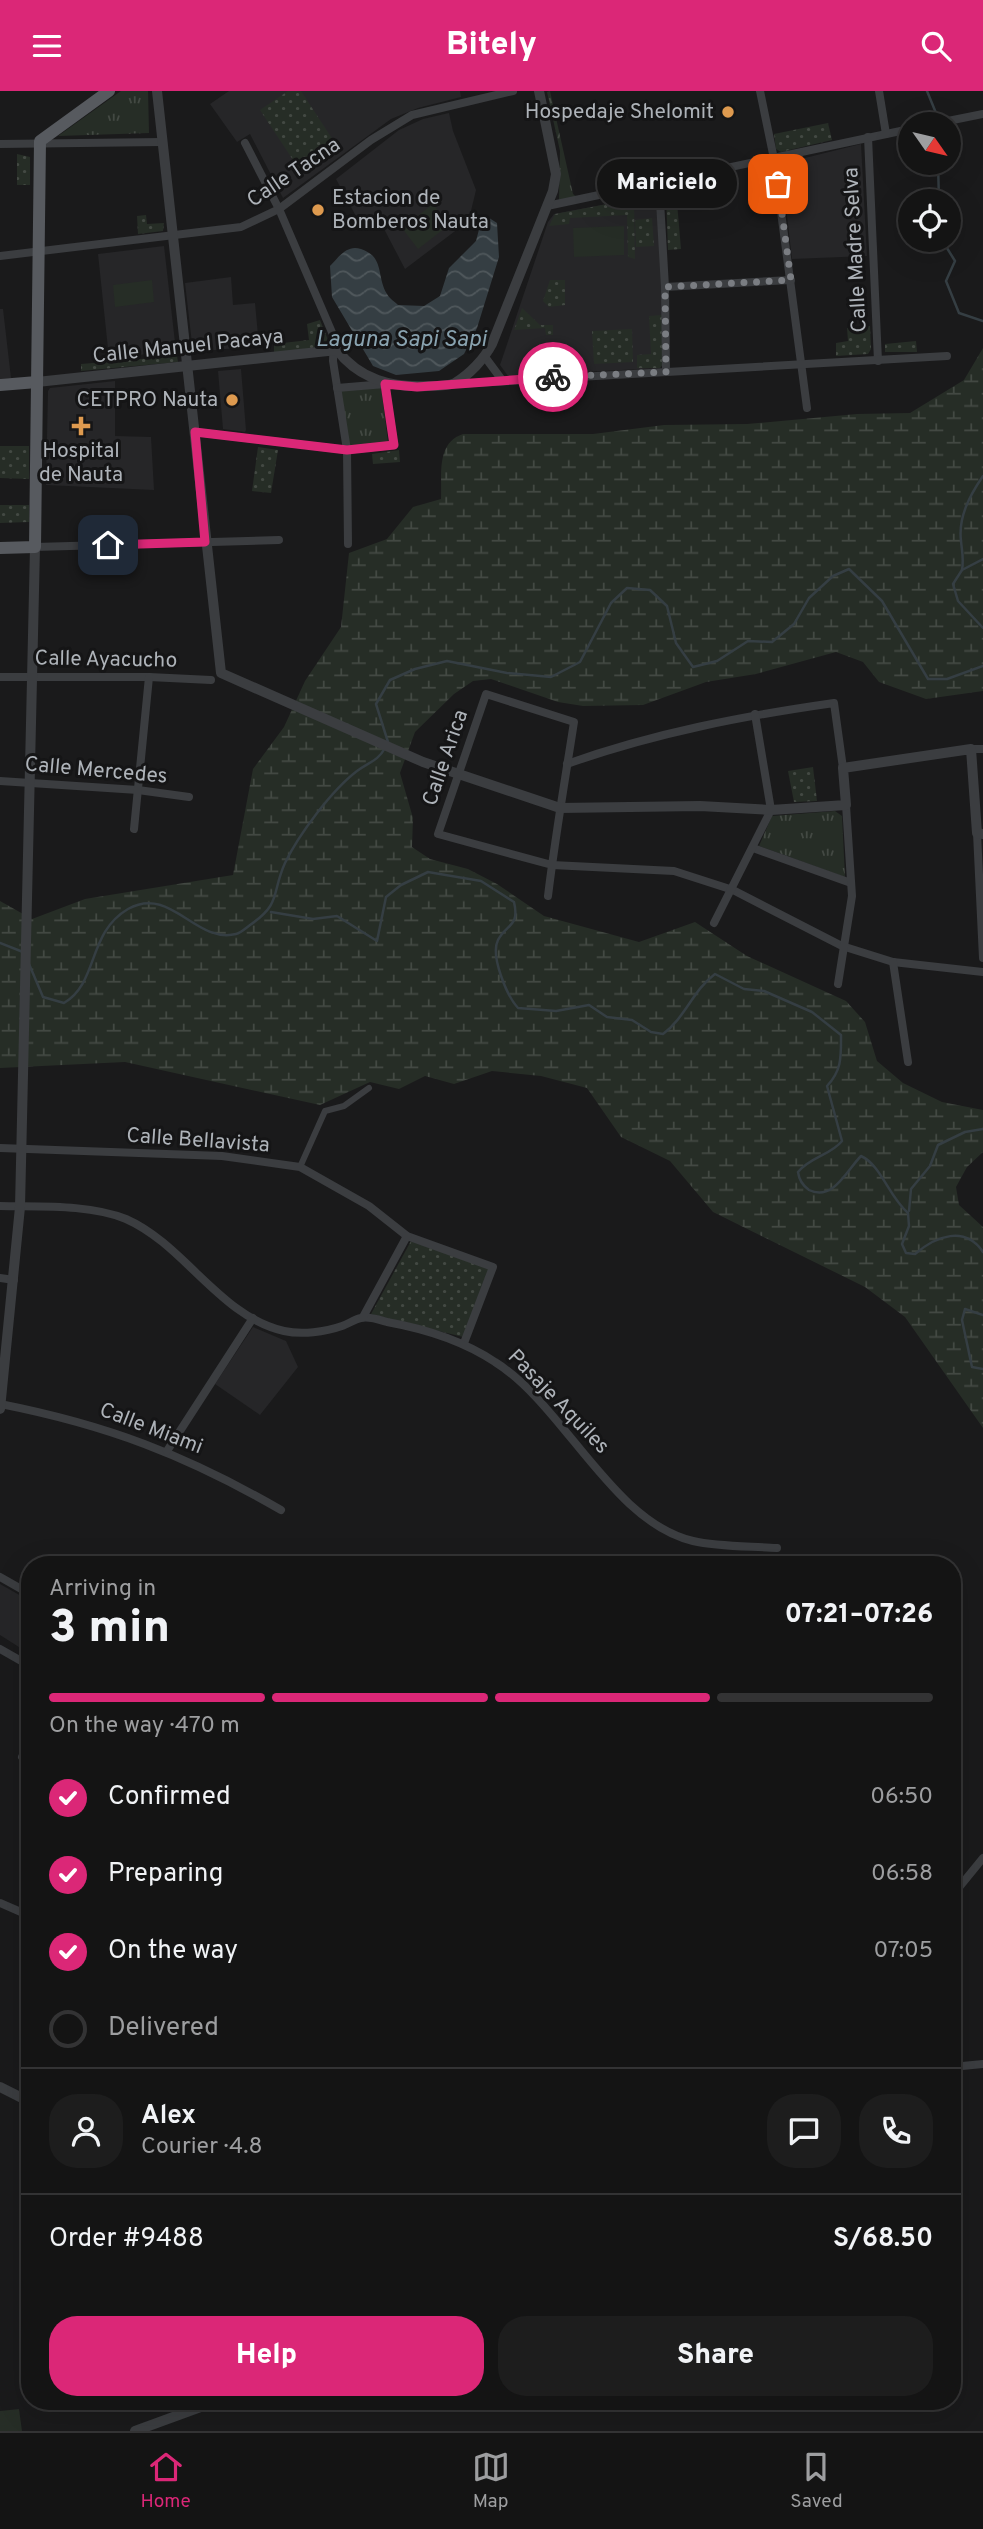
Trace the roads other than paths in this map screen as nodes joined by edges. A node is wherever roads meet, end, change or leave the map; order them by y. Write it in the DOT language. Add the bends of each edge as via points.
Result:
graph roads {
  1 [pos="109,91"];
  2 [pos="157,91"];
  3 [pos="513,91"];
  4 [pos="539,91"];
  5 [pos="760,91"];
  6 [pos="879,91"];
  7 [pos="983,114"];
  8 [pos="961,118"];
  9 [pos="898,132"];
  10 [pos="886,134"];
  11 [pos="868,137"];
  12 [pos="40,141"];
  13 [pos="162,142"];
  14 [pos="245,143"];
  15 [pos="0,144"];
  16 [pos="774,159"];
  17 [pos="659,184"];
  18 [pos="547,207"];
  19 [pos="279,209"];
  20 [pos="172,237"];
  21 [pos="36,252"];
  22 [pos="0,256"];
  23 [pos="791,280"];
  24 [pos="665,287"];
  25 [pos="335,351"];
  26 [pos="947,356"];
  27 [pos="485,357"];
  28 [pos="878,361"];
  29 [pos="802,365"];
  30 [pos="185,367"];
  31 [pos="666,372"];
  32 [pos="502,380"];
  33 [pos="37,382"];
  34 [pos="385,384"];
  35 [pos="453,384"];
  36 [pos="0,385"];
  37 [pos="337,388"];
  38 [pos="807,408"];
  39 [pos="195,432"];
  40 [pos="347,450"];
  41 [pos="279,540"];
  42 [pos="205,542"];
  43 [pos="348,544"];
  44 [pos="35,547"];
  45 [pos="0,548"];
  46 [pos="34,676"];
  47 [pos="0,677"];
  48 [pos="149,677"];
  49 [pos="211,680"];
  50 [pos="755,715"];
  51 [pos="977,749"];
  52 [pos="567,764"];
  53 [pos="843,768"];
  54 [pos="458,774"];
  55 [pos="0,781"];
  56 [pos="30,782"];
  57 [pos="138,790"];
  58 [pos="189,797"];
  59 [pos="846,805"];
  60 [pos="560,808"];
  61 [pos="771,810"];
  62 [pos="134,829"];
  63 [pos="980,834"];
  64 [pos="753,848"];
  65 [pos="552,865"];
  66 [pos="851,883"];
  67 [pos="733,890"];
  68 [pos="548,896"];
  69 [pos="714,923"];
  70 [pos="842,946"];
  71 [pos="983,958"];
  72 [pos="893,962"];
  73 [pos="983,972"];
  74 [pos="838,984"];
  75 [pos="908,1062"];
  76 [pos="369,1088"];
  77 [pos="0,1148"];
  78 [pos="22,1149"];
  79 [pos="300,1167"];
  80 [pos="0,1206"];
  81 [pos="20,1207"];
  82 [pos="407,1236"];
  83 [pos="0,1278"];
  84 [pos="13,1280"];
  85 [pos="363,1317"];
  86 [pos="253,1318"];
  87 [pos="464,1343"];
  88 [pos="0,1404"];
  89 [pos="0,1409"];
  90 [pos="167,1451"];
  91 [pos="281,1510"];
  92 [pos="777,1548"];
  93 [pos="0,1577"];
  94 [pos="21,1589"];
  95 [pos="0,1649"];
  96 [pos="21,1661"];
  97 [pos="983,1858"];
  98 [pos="961,1885"];
  99 [pos="0,1903"];
  100 [pos="21,1912"];
  101 [pos="983,2063"];
  102 [pos="961,2066"];
  103 [pos="0,2087"];
  104 [pos="21,2098"];
  105 [pos="192,2410"];
  106 [pos="135,2431"];
  1 -- 12 [label="main road"];
  2 -- 13 [label="street"];
  3 -- 19 [label="street, Calle Tacna" via="412,115"];
  4 -- 18 [label="street" via="556,167"];
  5 -- 16 [label="street"];
  6 -- 10 [label="street"];
  7 -- 8 [label="street"];
  9 -- 10 [label="street"];
  10 -- 11 [label="street"];
  11 -- 16 [label="street"];
  11 -- 28 [label="street, Calle Madre Selva"];
  12 -- 13 [label="street"];
  12 -- 15 [label="street"];
  12 -- 21 [label="main road"];
  13 -- 20 [label="street"];
  14 -- 19 [label="street"];
  16 -- 17 [label="street"];
  16 -- 23 [label="street"];
  17 -- 18 [label="street"];
  17 -- 24 [label="street"];
  18 -- 27 [label="street"];
  19 -- 20 [label="street, Calle Tacna" via="241,227"];
  19 -- 25 [label="street" via="334,337"];
  20 -- 21 [label="street, Calle Tacna"];
  20 -- 30 [label="street"];
  21 -- 22 [label="street, Calle Tacna"];
  21 -- 33 [label="main road"];
  23 -- 24 [label="street"];
  23 -- 29 [label="street"];
  24 -- 31 [label="street"];
  25 -- 30 [label="street, Calle Manuel Pacaya"];
  25 -- 34 [label="street"];
  25 -- 37 [label="street"];
  26 -- 28 [label="street"];
  27 -- 32 [label="street"];
  27 -- 35 [label="street"];
  28 -- 29 [label="street"];
  29 -- 31 [label="street"];
  29 -- 38 [label="street"];
  30 -- 33 [label="street, Calle Manuel Pacaya"];
  30 -- 39 [label="street"];
  31 -- 32 [label="street"];
  32 -- 35 [label="street"];
  33 -- 36 [label="main road, Calle Manuel Pacaya"];
  33 -- 44 [label="main road"];
  34 -- 35 [label="street"];
  34 -- 37 [label="street"];
  34 -- 40 [label="street" via="394,445"];
  37 -- 40 [label="street"];
  39 -- 40 [label="street"];
  39 -- 42 [label="street"];
  40 -- 43 [label="street"];
  41 -- 42 [label="street"];
  42 -- 44 [label="street"];
  42 -- 54 [label="street" via="221,673"];
  44 -- 45 [label="main road"];
  44 -- 46 [label="street"];
  46 -- 47 [label="street, Calle Ayacucho"];
  46 -- 48 [label="street, Calle Ayacucho"];
  46 -- 56 [label="street"];
  48 -- 49 [label="street, Calle Ayacucho"];
  48 -- 57 [label="street"];
  50 -- 52 [label="street" via="625,744"];
  50 -- 53 [label="street" via="834,703"];
  50 -- 61 [label="street"];
  51 -- 53 [label="street"];
  51 -- 63 [label="street"];
  52 -- 54 [label="street, Calle Arica" via="574,722 486,694"];
  52 -- 60 [label="street"];
  53 -- 59 [label="street"];
  54 -- 60 [label="street"];
  54 -- 65 [label="street, Calle Arica" via="438,834"];
  55 -- 56 [label="street, Calle Mercedes"];
  56 -- 57 [label="street, Calle Mercedes"];
  56 -- 78 [label="street"];
  57 -- 58 [label="street, Calle Mercedes"];
  57 -- 62 [label="street"];
  59 -- 61 [label="street"];
  59 -- 66 [label="street"];
  60 -- 61 [label="street"];
  60 -- 65 [label="street"];
  61 -- 64 [label="street"];
  63 -- 71 [label="street"];
  64 -- 66 [label="street"];
  64 -- 67 [label="street"];
  65 -- 67 [label="street" via="674,871"];
  65 -- 68 [label="street"];
  66 -- 70 [label="street"];
  67 -- 69 [label="street"];
  67 -- 70 [label="street"];
  70 -- 72 [label="street"];
  70 -- 74 [label="street"];
  72 -- 73 [label="street"];
  72 -- 75 [label="street"];
  76 -- 79 [label="street" via="344,1106 325,1111"];
  77 -- 78 [label="street, Calle Bellavista"];
  78 -- 79 [label="street, Calle Bellavista" via="222,1156"];
  78 -- 81 [label="street"];
  79 -- 82 [label="street, Calle Bellavista" via="369,1206"];
  80 -- 81 [label="street"];
  81 -- 84 [label="street"];
  81 -- 86 [label="street" via="89,1211 125,1219"];
  82 -- 85 [label="street"];
  82 -- 87 [label="street, Calle Bellavista" via="494,1267"];
  83 -- 84 [label="street"];
  84 -- 88 [label="street"];
  85 -- 86 [label="street" via="340,1327 299,1332"];
  85 -- 87 [label="street, Pasaje Aquiles"];
  86 -- 90 [label="street"];
  87 -- 92 [label="street, Pasaje Aquiles" via="498,1363 531,1393 626,1499 656,1525 692,1541"];
  88 -- 89 [label="street"];
  88 -- 90 [label="street, Calle Miami" via="77,1420"];
  90 -- 91 [label="street, Calle Miami"];
  93 -- 94 [label="street"];
  95 -- 96 [label="street"];
  97 -- 98 [label="street"];
  99 -- 100 [label="street"];
  101 -- 102 [label="street"];
  103 -- 104 [label="street"];
  105 -- 106 [label="street"];
}
